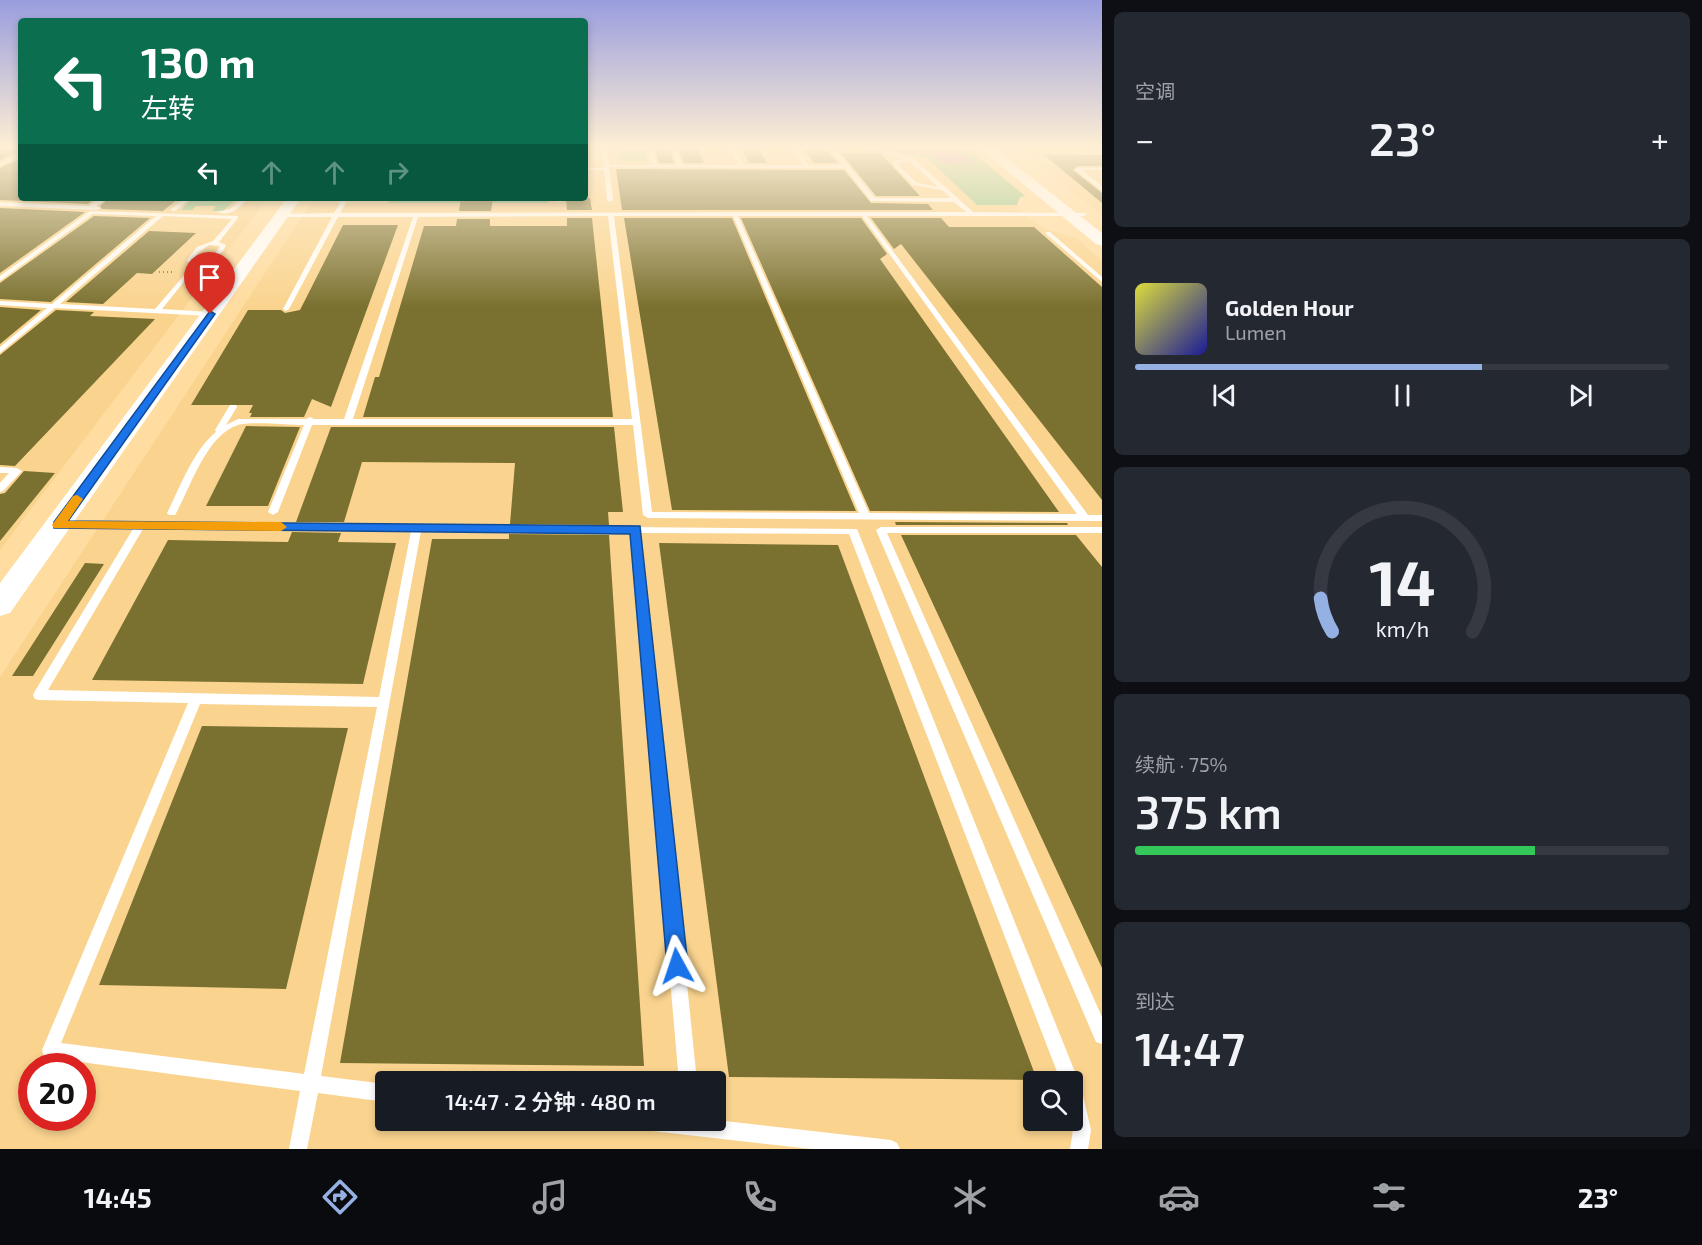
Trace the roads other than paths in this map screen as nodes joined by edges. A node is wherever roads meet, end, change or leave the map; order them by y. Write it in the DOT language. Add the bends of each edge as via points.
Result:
graph roads {
  1 [pos="873,200"];
  2 [pos="956,200"];
  3 [pos="1050,200"];
  4 [pos="1065,200"];
  5 [pos="100,201"];
  6 [pos="184,201"];
  7 [pos="241,201"];
  8 [pos="342,201"];
  9 [pos="0,204"];
  10 [pos="287,206"];
  11 [pos="91,207"];
  12 [pos="173,210"];
  13 [pos="162,214"];
  14 [pos="863,214"];
  15 [pos="971,214"];
  16 [pos="1068,214"];
  17 [pos="1084,214"];
  18 [pos="336,215"];
  19 [pos="416,215"];
  20 [pos="611,215"];
  21 [pos="735,215"];
  22 [pos="1102,228"];
  23 [pos="1048,233"];
  24 [pos="1102,241"];
  25 [pos="215,243"];
  26 [pos="197,265"];
  27 [pos="0,279"];
  28 [pos="1102,280"];
  29 [pos="0,303"];
  30 [pos="54,305"];
  31 [pos="286,309"];
  32 [pos="157,311"];
  33 [pos="210,314"];
  34 [pos="0,351"];
  35 [pos="233,407"];
  36 [pos="310,420"];
  37 [pos="348,421"];
  38 [pos="636,423"];
  39 [pos="213,437"];
  40 [pos="0,470"];
  41 [pos="0,489"];
  42 [pos="273,512"];
  43 [pos="172,513"];
  44 [pos="866,517"];
  45 [pos="1085,518"];
  46 [pos="58,525"];
  47 [pos="140,526"];
  48 [pos="417,528"];
  49 [pos="1101,528"];
  50 [pos="636,529"];
  51 [pos="0,606"];
  52 [pos="196,698"];
  53 [pos="383,702"];
  54 [pos="1102,1036"];
  55 [pos="687,1071"];
  56 [pos="1067,1071"];
  57 [pos="310,1084"];
  58 [pos="375,1092"];
  59 [pos="726,1128"];
  60 [pos="1082,1131"];
  61 [pos="298,1149"];
  62 [pos="891,1149"];
  63 [pos="1079,1149"];
  1 -- 2 [label="lane"];
  2 -- 15 [label="lane"];
  3 -- 16 [label="main road"];
  4 -- 17 [label="main road"];
  5 -- 11 [label="lane"];
  6 -- 12 [label="lane"];
  7 -- 12 [label="lane" via="228,212"];
  8 -- 18 [label="lane"];
  9 -- 11 [label="lane"];
  10 -- 18 [label="lane"];
  10 -- 33 [label="main road"];
  11 -- 12 [label="lane"];
  13 -- 25 [label="lane" via="236,217"];
  13 -- 27 [label="lane" via="92,212"];
  13 -- 30 [label="lane"];
  14 -- 15 [label="lane"];
  14 -- 21 [label="lane"];
  14 -- 45 [label="lane"];
  15 -- 16 [label="lane"];
  16 -- 17 [label="lane"];
  16 -- 24 [label="main road"];
  17 -- 22 [label="main road"];
  18 -- 19 [label="lane"];
  18 -- 31 [label="lane"];
  19 -- 20 [label="lane"];
  19 -- 37 [label="lane"];
  20 -- 21 [label="lane"];
  20 -- 38 [label="lane"];
  21 -- 44 [label="lane"];
  23 -- 28 [label="lane"];
  25 -- 26 [label="lane" via="202,246 192,256 191,264"];
  25 -- 26 [label="lane" via="223,245 218,255"];
  26 -- 32 [label="lane"];
  29 -- 30 [label="lane"];
  30 -- 32 [label="lane"];
  30 -- 34 [label="lane"];
  32 -- 33 [label="lane"];
  33 -- 46 [label="main road"];
  35 -- 39 [label="lane"];
  36 -- 37 [label="lane"];
  36 -- 39 [label="lane" via="249,420 227,426"];
  36 -- 42 [label="lane"];
  37 -- 38 [label="lane"];
  38 -- 44 [label="lane" via="648,516"];
  39 -- 43 [label="lane"];
  40 -- 41 [label="lane" via="17,471"];
  44 -- 45 [label="lane"];
  45 -- 49 [label="lane"];
  46 -- 47 [label="lane"];
  46 -- 51 [label="main road"];
  47 -- 48 [label="lane"];
  47 -- 52 [label="lane" via="39,695"];
  48 -- 50 [label="lane"];
  48 -- 53 [label="lane"];
  49 -- 54 [label="lane" via="881,530"];
  50 -- 55 [label="lane"];
  50 -- 56 [label="lane" via="853,531"];
  52 -- 53 [label="lane"];
  52 -- 57 [label="lane" via="50,1050"];
  53 -- 57 [label="lane"];
  57 -- 58 [label="lane"];
  57 -- 61 [label="lane"];
  59 -- 62 [label="lane"];
  60 -- 63 [label="lane"];
}
